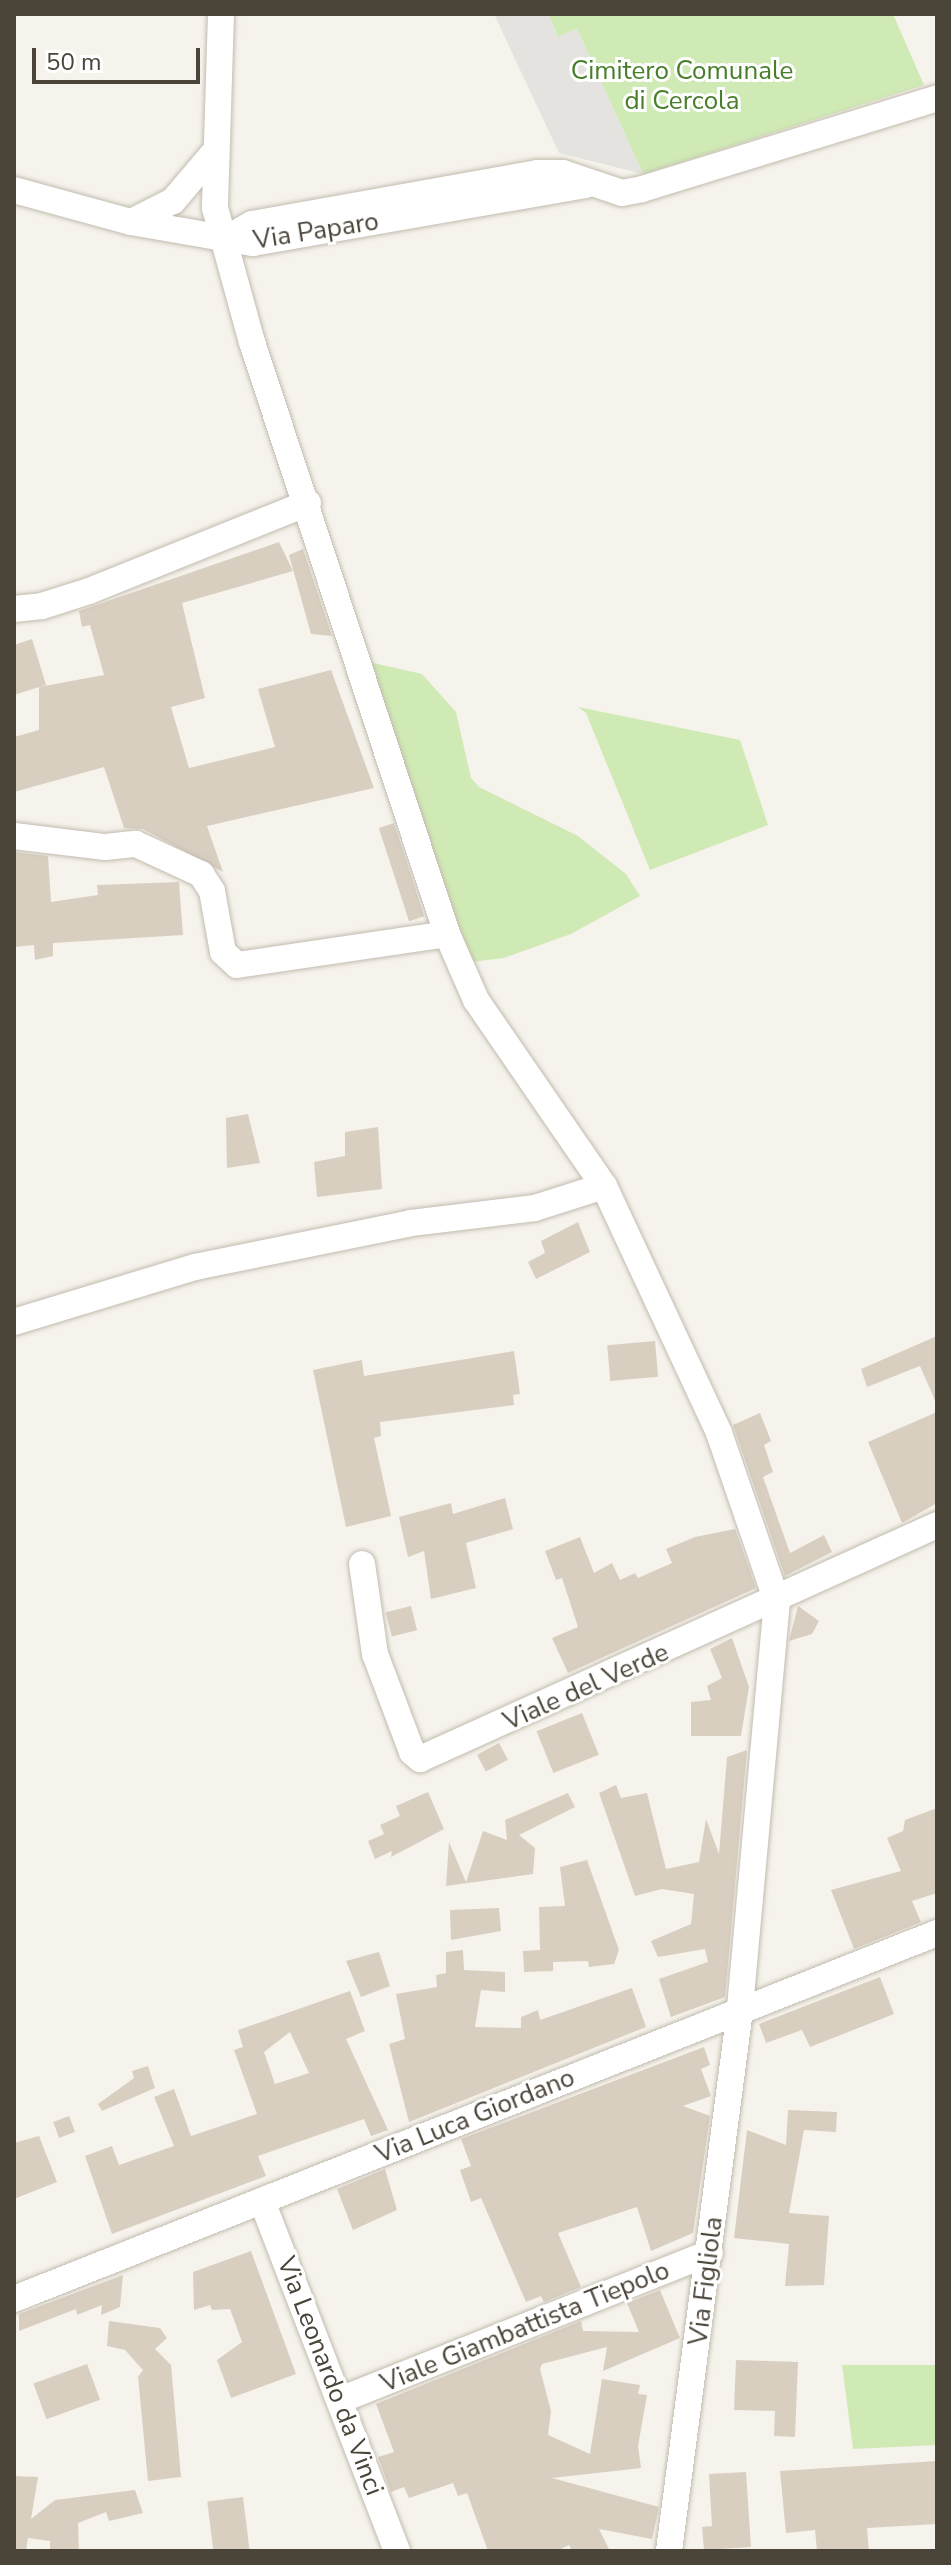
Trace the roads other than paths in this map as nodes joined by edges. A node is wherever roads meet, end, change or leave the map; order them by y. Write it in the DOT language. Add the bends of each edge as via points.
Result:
graph roads {
  1 [pos="221,14"];
  2 [pos="937,98"];
  3 [pos="212,155"];
  4 [pos="14,190"];
  5 [pos="131,222"];
  6 [pos="224,240"];
  7 [pos="308,503"];
  8 [pos="14,609"];
  9 [pos="14,836"];
  10 [pos="447,934"];
  11 [pos="604,1186"];
  12 [pos="14,1322"];
  13 [pos="937,1525"];
  14 [pos="362,1564"];
  15 [pos="777,1601"];
  16 [pos="937,1933"];
  17 [pos="740,2010"];
  18 [pos="262,2201"];
  19 [pos="710,2253"];
  20 [pos="14,2299"];
  21 [pos="340,2400"];
  22 [pos="397,2551"];
  23 [pos="669,2551"];
  1 -- 3 [label="street"];
  2 -- 6 [label="street, Via Paparo" via="622,193 594,184 253,243"];
  3 -- 5 [label="street" via="173,201"];
  3 -- 6 [label="street" via="215,208"];
  4 -- 5 [label="street, Via Paparo"];
  5 -- 6 [label="street, Via Paparo"];
  6 -- 7 [label="street"];
  7 -- 8 [label="street" via="89,591"];
  7 -- 10 [label="street"];
  9 -- 10 [label="street" via="105,847 136,844 201,874 212,891 223,952 237,965"];
  10 -- 11 [label="street" via="476,1000"];
  11 -- 12 [label="street" via="535,1208 411,1223 224,1260 138,1281"];
  11 -- 15 [label="street" via="719,1433"];
  13 -- 15 [label="street, Viale del Verde"];
  14 -- 15 [label="street, Viale del Verde" via="375,1654 412,1752 420,1759"];
  15 -- 17 [label="street, Via Figliola"];
  16 -- 17 [label="street, Via Luca Giordano"];
  17 -- 18 [label="street, Via Luca Giordano"];
  17 -- 19 [label="street, Via Figliola"];
  18 -- 20 [label="street, Via Luca Giordano"];
  18 -- 21 [label="street, Via Leonardo da Vinci"];
  19 -- 21 [label="street, Viale Giambattista Tiepolo"];
  19 -- 23 [label="street, Via Figliola"];
  21 -- 22 [label="street, Via Leonardo da Vinci"];
}
